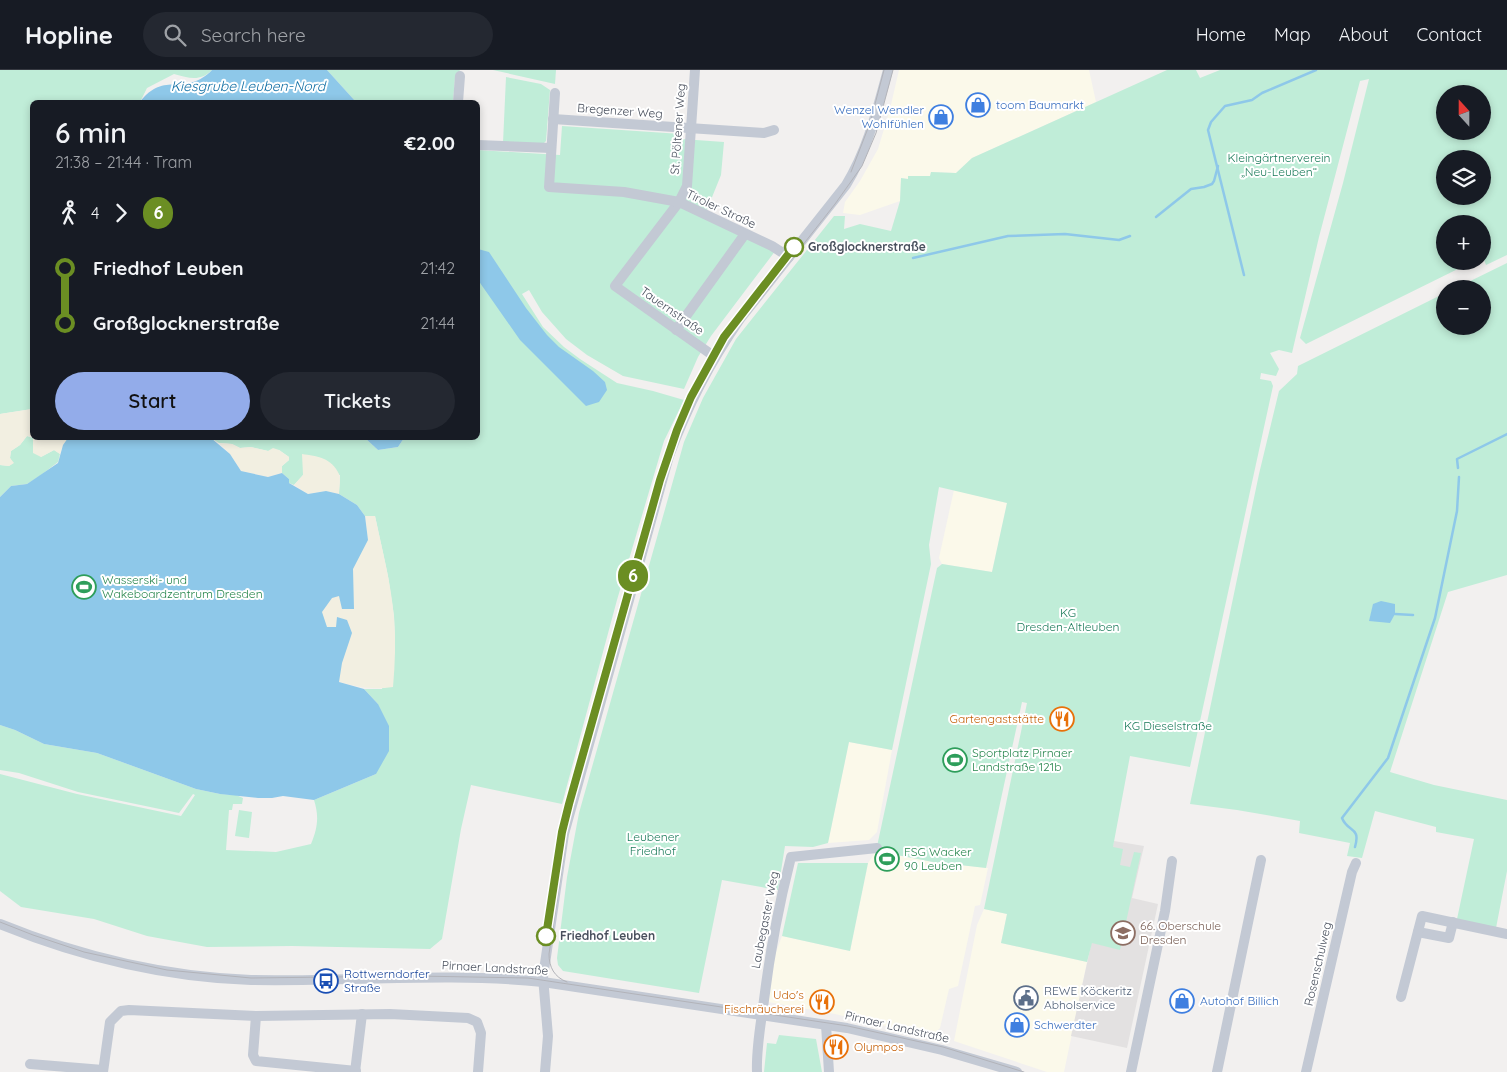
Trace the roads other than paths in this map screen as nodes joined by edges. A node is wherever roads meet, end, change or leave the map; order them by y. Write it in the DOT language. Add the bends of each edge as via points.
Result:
graph roads {
  1 [pos="695,70"];
  2 [pos="888,70"];
  3 [pos="460,76"];
  4 [pos="555,93"];
  5 [pos="458,100"];
  6 [pos="553,119"];
  7 [pos="691,129"];
  8 [pos="774,130"];
  9 [pos="480,145"];
  10 [pos="551,148"];
  11 [pos="679,202"];
  12 [pos="745,234"];
  13 [pos="789,257"];
  14 [pos="615,286"];
  15 [pos="676,330"];
  16 [pos="715,357"];
  17 [pos="877,848"];
  18 [pos="1261,860"];
  19 [pos="1172,861"];
  20 [pos="1356,863"];
  21 [pos="1453,922"];
  22 [pos="0,924"];
  23 [pos="1418,932"];
  24 [pos="1507,934"];
  25 [pos="543,982"];
  26 [pos="1401,997"];
  27 [pos="362,1014"];
  28 [pos="762,1014"];
  29 [pos="256,1016"];
  30 [pos="826,1025"];
  31 [pos="30,1064"];
  32 [pos="103,1071"];
  33 [pos="356,1072"];
  34 [pos="478,1072"];
  35 [pos="545,1072"];
  36 [pos="757,1072"];
  37 [pos="829,1072"];
  38 [pos="1017,1072"];
  39 [pos="1131,1072"];
  40 [pos="1217,1072"];
  41 [pos="1306,1072"];
  1 -- 7 [label="street, St. Pöltener Weg"];
  2 -- 13 [label="street" via="872,131 858,165"];
  3 -- 5 [label="street"];
  4 -- 6 [label="street"];
  6 -- 7 [label="street, Bregenzer Weg"];
  6 -- 10 [label="street"];
  7 -- 8 [label="street, Bregenzer Weg" via="764,133"];
  7 -- 11 [label="street, St. Pöltener Weg" via="687,186"];
  9 -- 10 [label="street"];
  10 -- 11 [label="street, Tiroler Straße" via="549,187 624,192"];
  11 -- 12 [label="street, Tiroler Straße"];
  11 -- 14 [label="street, St. Pöltener Weg"];
  12 -- 13 [label="street, Tiroler Straße"];
  12 -- 15 [label="street"];
  13 -- 16 [label="street" via="740,319"];
  14 -- 15 [label="street, Tauernstraße"];
  15 -- 16 [label="street, Tauernstraße"];
  16 -- 25 [label="street" via="693,397 670,456 571,804 563,836"];
  17 -- 28 [label="street, Laubegaster Weg" via="791,857 769,960"];
  18 -- 40 [label="street"];
  19 -- 39 [label="street" via="1165,911"];
  20 -- 41 [label="street, Rosenschulweg"];
  21 -- 23 [label="street" via="1422,916"];
  21 -- 23 [label="street" via="1449,938"];
  21 -- 24 [label="street"];
  22 -- 25 [label="street, Pirnaer Landstraße" via="92,956 189,975 251,980 428,978"];
  23 -- 26 [label="street"];
  25 -- 28 [label="street, Pirnaer Landstraße"];
  25 -- 35 [label="street" via="548,1036"];
  27 -- 29 [label="street"];
  27 -- 33 [label="street"];
  27 -- 34 [label="street" via="468,1018 477,1022 481,1033"];
  28 -- 30 [label="street, Pirnaer Landstraße"];
  28 -- 36 [label="street"];
  29 -- 32 [label="street" via="121,1011 110,1022"];
  29 -- 33 [label="street" via="253,1054 256,1061"];
  30 -- 37 [label="street"];
  30 -- 38 [label="street, Pirnaer Landstraße" via="942,1050"];
  31 -- 32 [label="street"];
}
